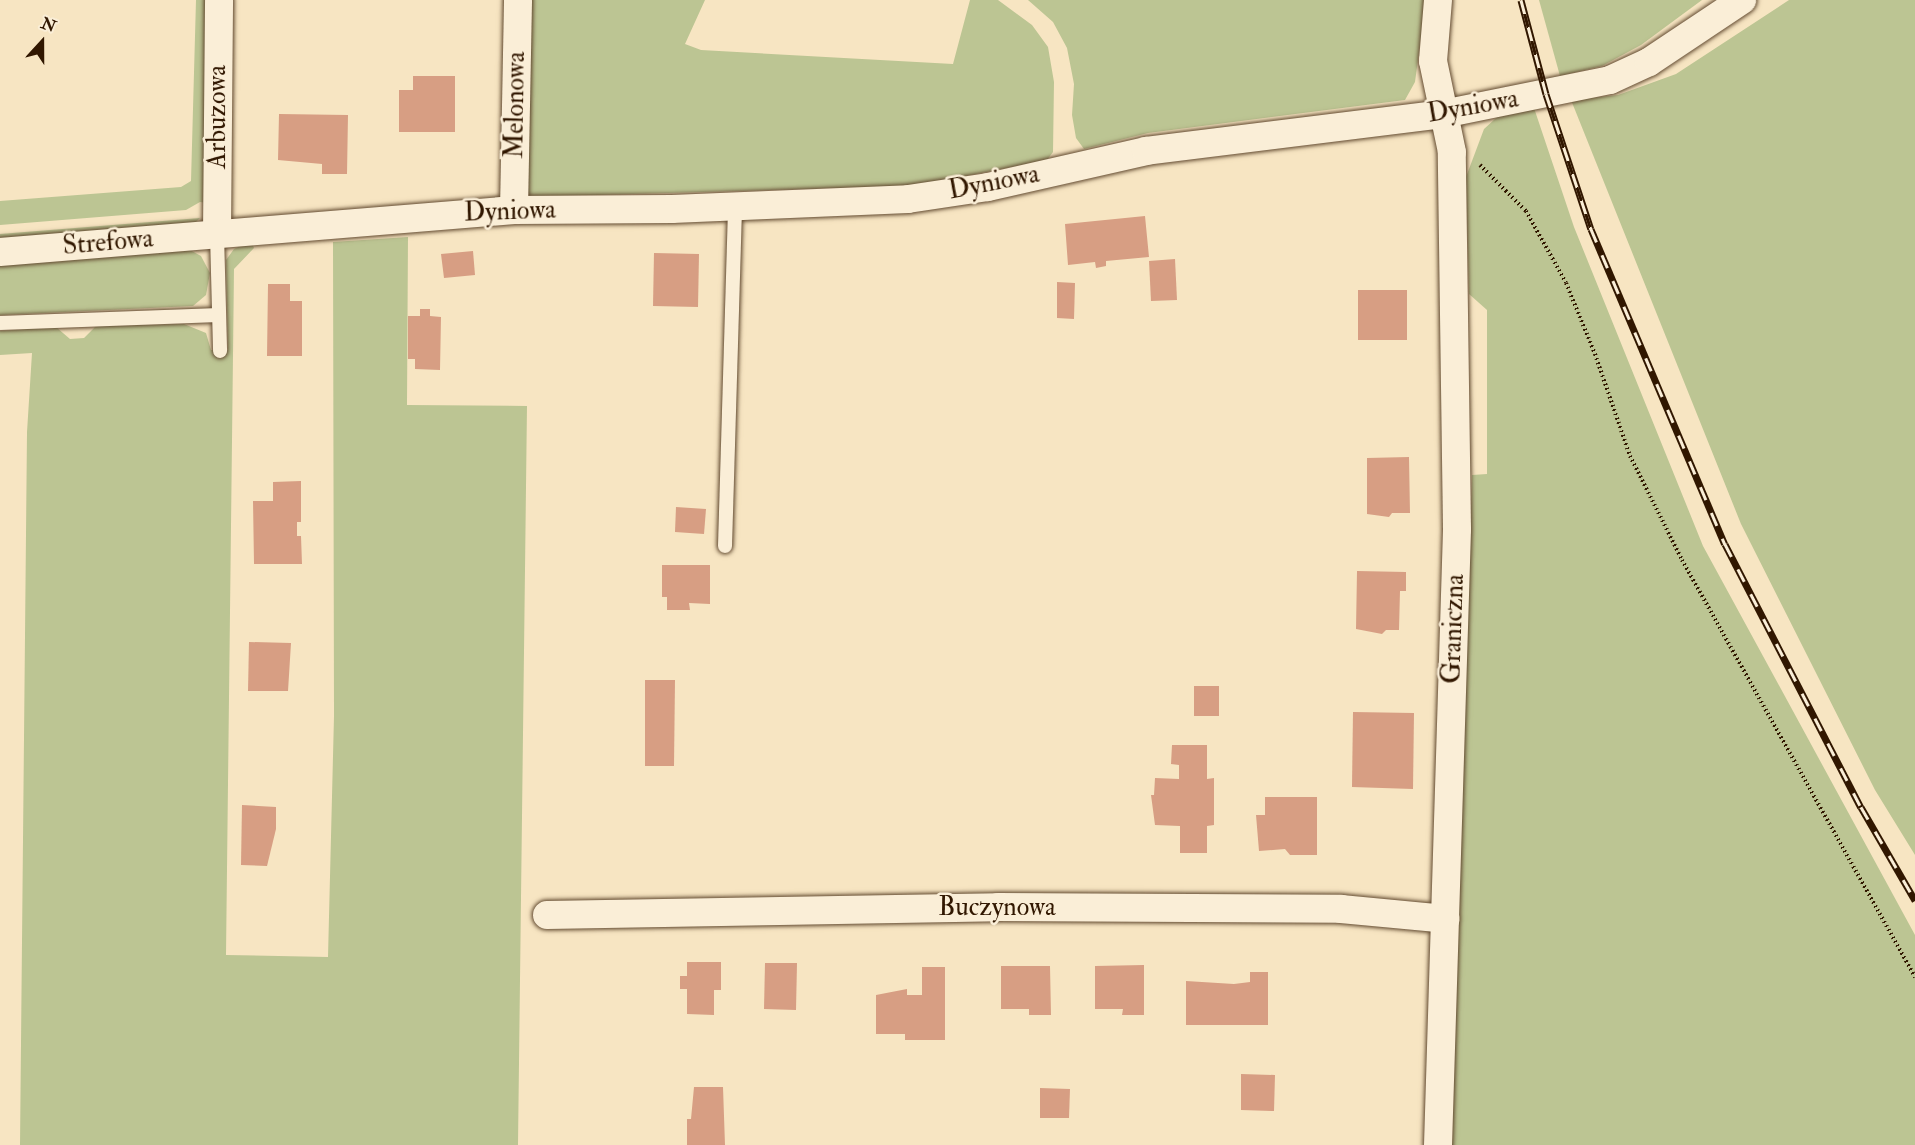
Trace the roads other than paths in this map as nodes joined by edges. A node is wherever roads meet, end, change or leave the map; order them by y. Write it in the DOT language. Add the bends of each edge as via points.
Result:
graph roads {
  1 [pos="219,0"];
  2 [pos="518,0"];
  3 [pos="1438,0"];
  4 [pos="1742,0"];
  5 [pos="1443,114"];
  6 [pos="735,207"];
  7 [pos="514,210"];
  8 [pos="217,234"];
  9 [pos="0,252"];
  10 [pos="219,315"];
  11 [pos="0,322"];
  12 [pos="220,351"];
  13 [pos="725,546"];
  14 [pos="547,915"];
  15 [pos="1446,919"];
  16 [pos="1438,1145"];
  1 -- 8 [label="street, Arbuzowa"];
  2 -- 7 [label="street, Melonowa"];
  3 -- 5 [label="street, Graniczna" via="1433,61"];
  4 -- 5 [label="street, Dyniowa" via="1649,62 1610,80"];
  5 -- 6 [label="street, Dyniowa" via="1146,151 987,187 908,199"];
  5 -- 15 [label="street, Graniczna" via="1452,152 1457,530"];
  6 -- 7 [label="street, Dyniowa"];
  6 -- 13 [label="lane"];
  7 -- 8 [label="street, Dyniowa"];
  8 -- 9 [label="street, Strefowa"];
  8 -- 10 [label="lane"];
  10 -- 11 [label="lane"];
  10 -- 12 [label="lane"];
  14 -- 15 [label="street, Buczynowa" via="1010,907 1341,909"];
  15 -- 16 [label="street, Graniczna"];
}
